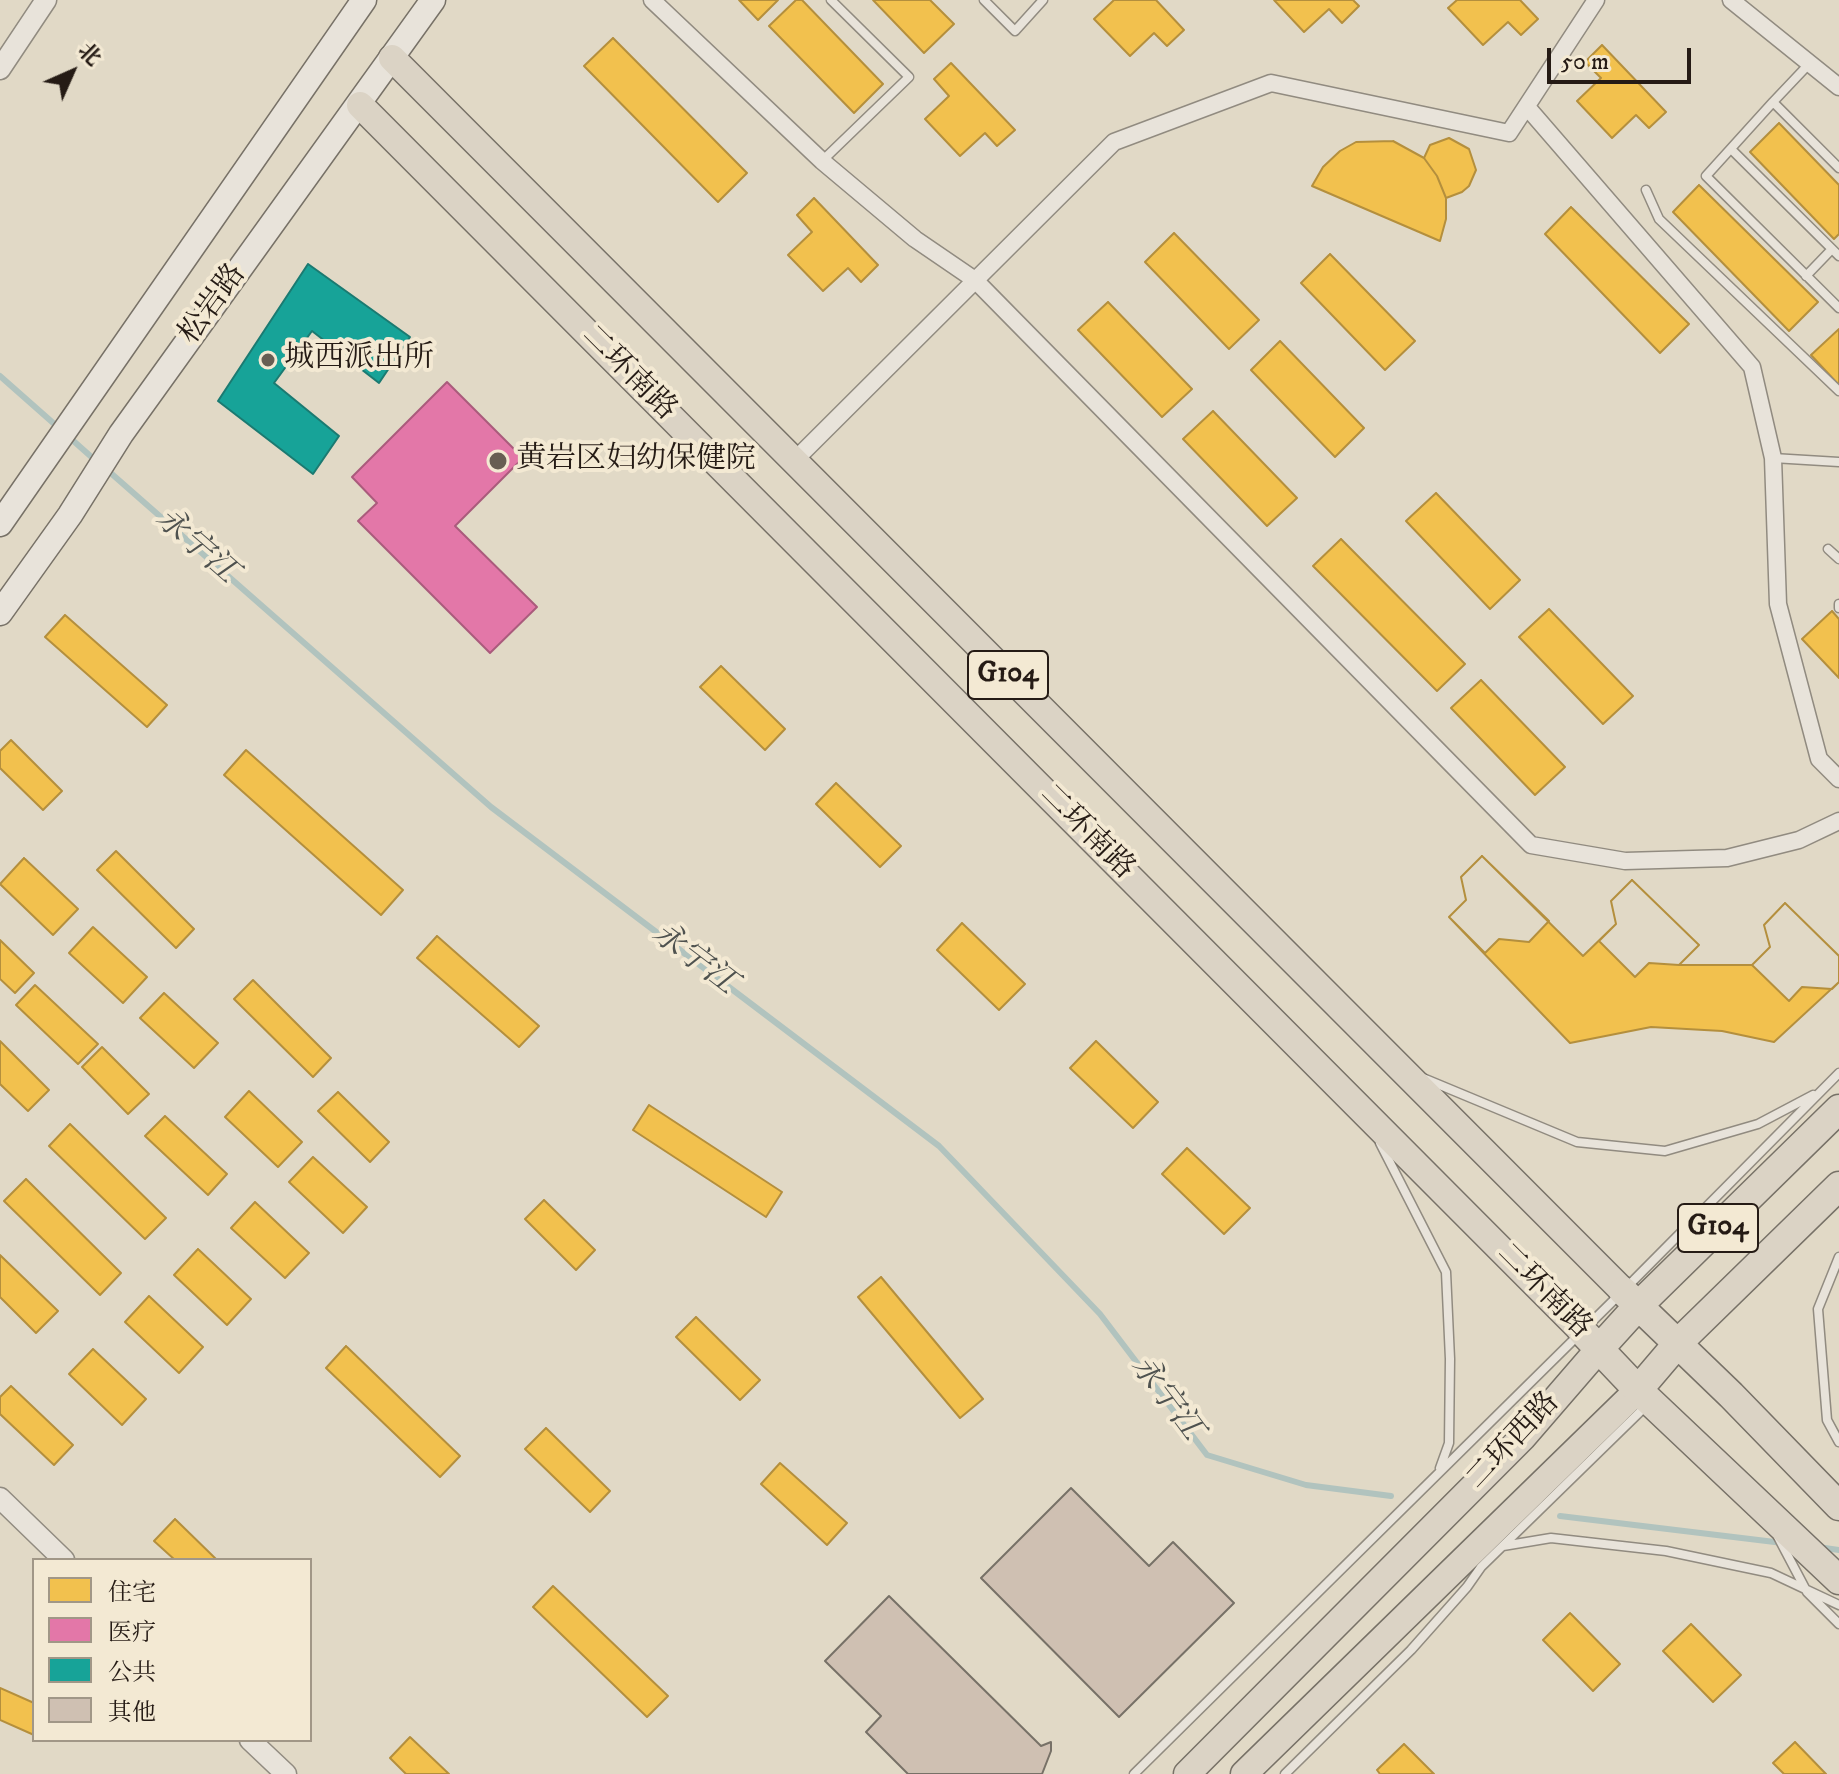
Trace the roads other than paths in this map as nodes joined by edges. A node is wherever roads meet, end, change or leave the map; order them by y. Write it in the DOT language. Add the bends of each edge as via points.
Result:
graph roads {
  1 [pos="46,0"];
  2 [pos="364,0"];
  3 [pos="433,0"];
  4 [pos="652,0"];
  5 [pos="831,0"];
  6 [pos="984,0"];
  7 [pos="1043,0"];
  8 [pos="1596,0"];
  9 [pos="1731,0"];
  10 [pos="392,58"];
  11 [pos="1809,64"];
  12 [pos="0,69"];
  13 [pos="1839,87"];
  14 [pos="1773,102"];
  15 [pos="360,105"];
  16 [pos="1527,107"];
  17 [pos="1732,150"];
  18 [pos="822,161"];
  19 [pos="1839,168"];
  20 [pos="1646,190"];
  21 [pos="1836,252"];
  22 [pos="1806,276"];
  23 [pos="975,280"];
  24 [pos="1839,308"];
  25 [pos="1839,391"];
  26 [pos="1773,458"];
  27 [pos="794,461"];
  28 [pos="1839,462"];
  29 [pos="0,524"];
  30 [pos="1828,549"];
  31 [pos="1839,559"];
  32 [pos="0,613"];
  33 [pos="1839,779"];
  34 [pos="1839,821"];
  35 [pos="1401,1069"];
  36 [pos="1839,1073"];
  37 [pos="1830,1100"];
  38 [pos="1365,1114"];
  39 [pos="1839,1186"];
  40 [pos="1839,1257"];
  41 [pos="1631,1299"];
  42 [pos="1590,1340"];
  43 [pos="1678,1343"];
  44 [pos="1644,1396"];
  45 [pos="1839,1442"];
  46 [pos="1799,1465"];
  47 [pos="1438,1474"];
  48 [pos="1826,1476"];
  49 [pos="0,1498"];
  50 [pos="1839,1506"];
  51 [pos="1784,1539"];
  52 [pos="1503,1546"];
  53 [pos="62,1558"];
  54 [pos="1839,1580"];
  55 [pos="1807,1592"];
  56 [pos="1839,1605"];
  57 [pos="1839,1624"];
  58 [pos="252,1742"];
  59 [pos="286,1774"];
  60 [pos="1134,1774"];
  61 [pos="1187,1774"];
  62 [pos="1244,1774"];
  63 [pos="1285,1774"];
  1 -- 12 [label="street"];
  2 -- 29 [label="main road, 松岩路"];
  3 -- 10 [label="main road, 松岩路"];
  4 -- 18 [label="street"];
  5 -- 18 [label="lane" via="909,77"];
  6 -- 7 [label="lane" via="1015,31"];
  8 -- 16 [label="street"];
  9 -- 11 [label="street"];
  10 -- 15 [label="main road, 松岩路"];
  10 -- 27 [label="main road, 二环南路 / G104"];
  11 -- 13 [label="street"];
  11 -- 14 [label="lane"];
  14 -- 17 [label="lane"];
  14 -- 19 [label="lane"];
  15 -- 32 [label="main road, 松岩路" via="121,434"];
  15 -- 38 [label="main road, 二环南路 / G104"];
  16 -- 23 [label="street" via="1509,133 1271,83 1114,142"];
  16 -- 26 [label="street" via="1752,367"];
  17 -- 21 [label="lane"];
  17 -- 22 [label="lane" via="1706,176"];
  18 -- 23 [label="street" via="915,239"];
  20 -- 25 [label="lane" via="1659,219"];
  21 -- 22 [label="lane"];
  22 -- 24 [label="lane"];
  23 -- 27 [label="street"];
  23 -- 34 [label="street" via="1531,845 1625,861 1727,858 1799,840"];
  26 -- 28 [label="lane"];
  26 -- 33 [label="street" via="1778,604 1819,759"];
  27 -- 35 [label="main road, 二环南路 / G104"];
  30 -- 31 [label="lane"];
  35 -- 37 [label="lane" via="1577,1142 1665,1151"];
  35 -- 41 [label="main road, 二环南路 / G104"];
  36 -- 37 [label="lane"];
  37 -- 41 [label="highway, 二环西路 / G104"];
  38 -- 42 [label="main road, 二环南路 / G104"];
  38 -- 47 [label="lane" via="1446,1272 1449,1443"];
  39 -- 43 [label="highway, 二环西路 / G104"];
  40 -- 45 [label="lane" via="1818,1309 1827,1420"];
  41 -- 42 [label="highway, 二环西路 / G104"];
  41 -- 43 [label="highway, 二环南路 / G104"];
  42 -- 44 [label="highway, 二环南路 / G104"];
  42 -- 47 [label="lane"];
  42 -- 61 [label="main road, 二环西路" via="1523,1437"];
  43 -- 44 [label="highway, 二环西路 / G104"];
  43 -- 46 [label="highway, 二环南路 / G104"];
  44 -- 51 [label="highway, 二环南路 / G104" via="1759,1502"];
  44 -- 52 [label="lane"];
  44 -- 62 [label="main road, 二环西路"];
  46 -- 48 [label="lane"];
  46 -- 50 [label="highway, 二环南路 / G104"];
  47 -- 60 [label="lane"];
  49 -- 53 [label="street"];
  51 -- 54 [label="highway, 二环南路 / G104"];
  51 -- 55 [label="lane"];
  52 -- 55 [label="lane" via="1551,1538 1666,1551 1771,1573"];
  52 -- 63 [label="lane" via="1411,1650"];
  55 -- 56 [label="lane"];
  55 -- 57 [label="lane"];
  58 -- 59 [label="street"];
}
